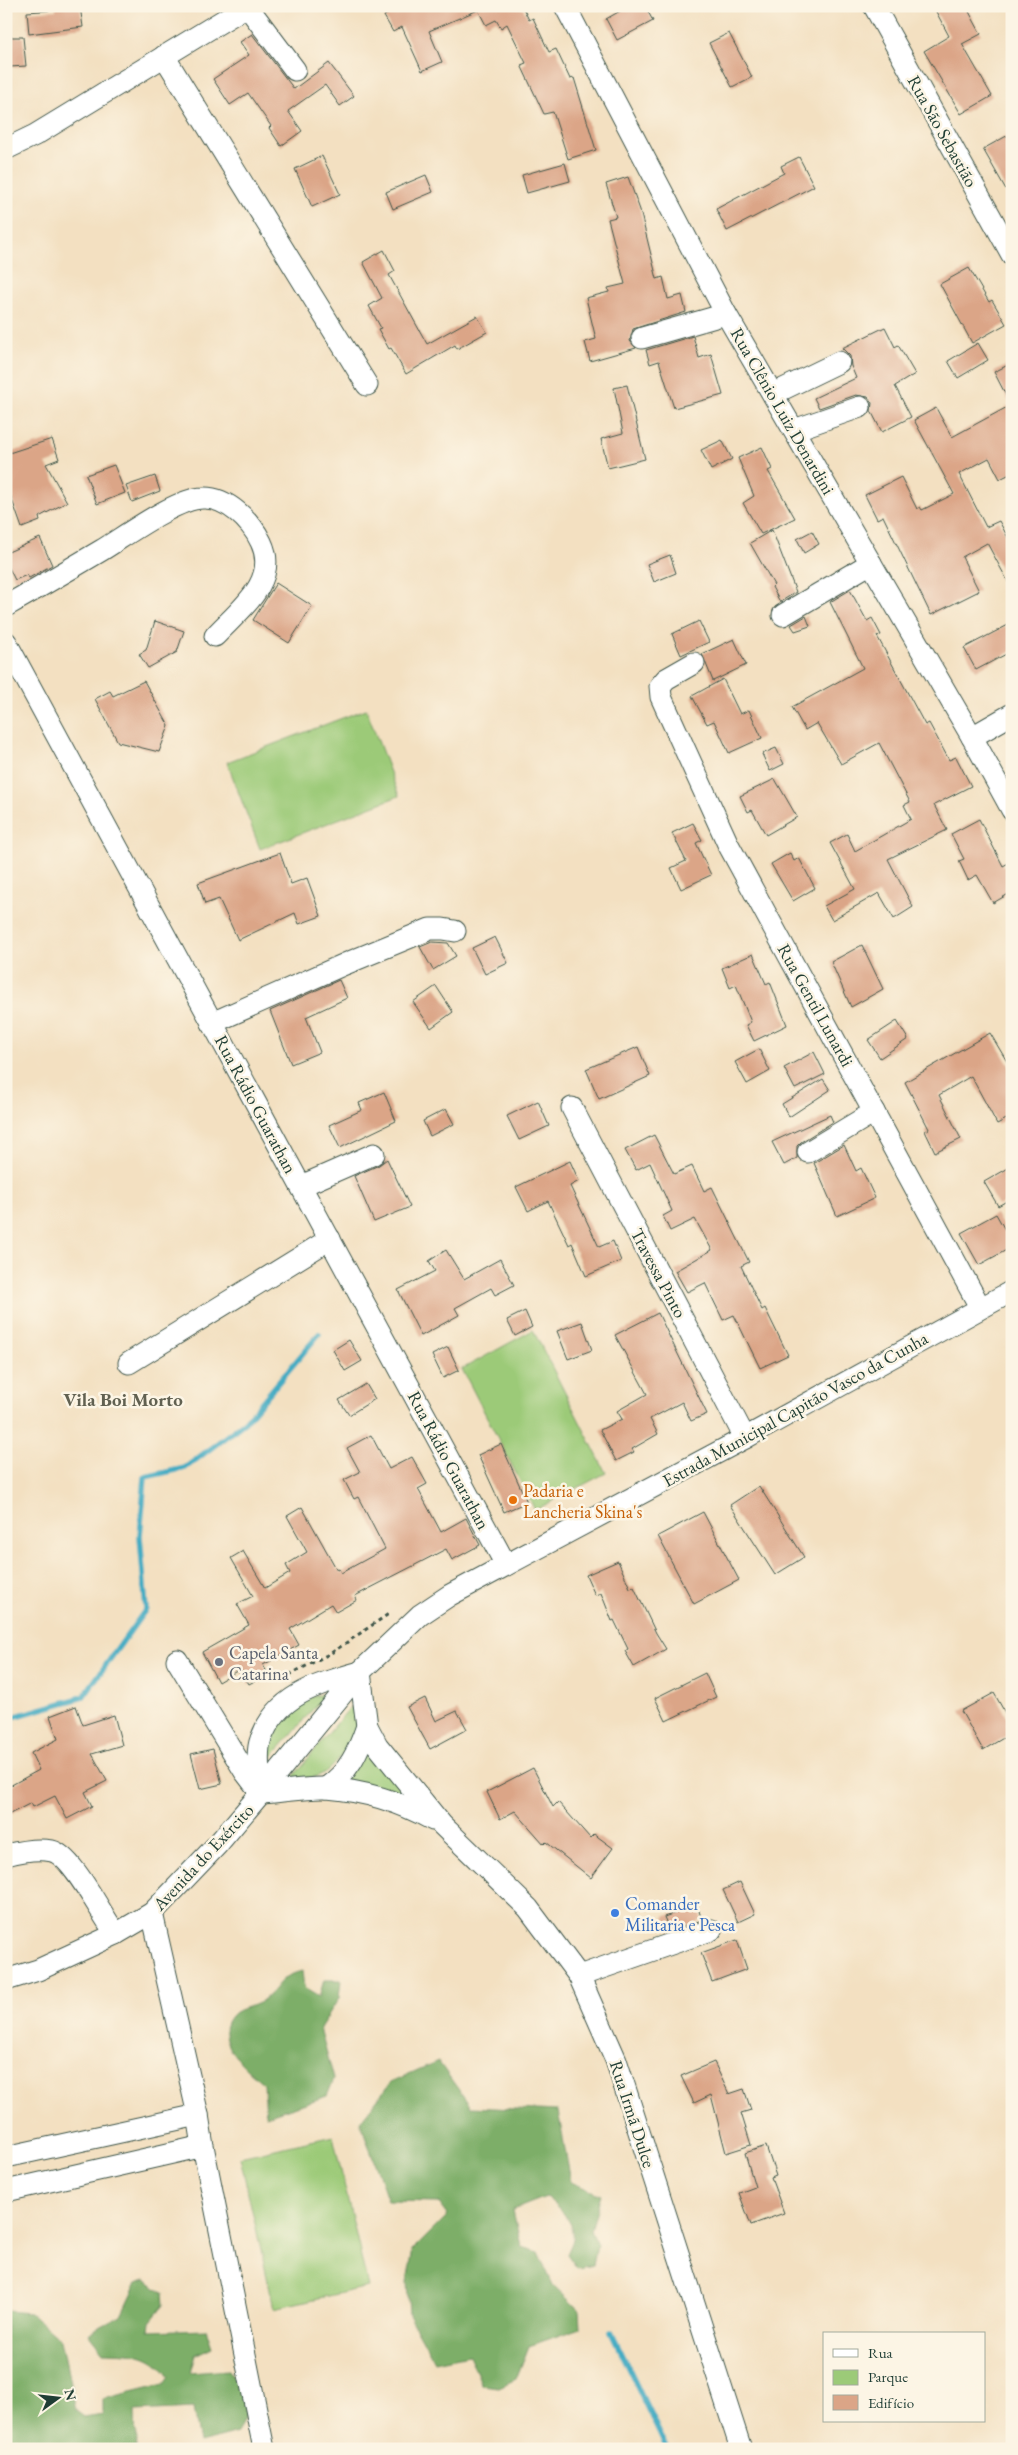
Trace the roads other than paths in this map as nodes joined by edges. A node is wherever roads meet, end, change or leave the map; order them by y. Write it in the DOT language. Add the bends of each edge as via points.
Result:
graph roads {
  1 [pos="247,6"];
  2 [pos="566,6"];
  3 [pos="874,6"];
  4 [pos="164,56"];
  5 [pos="295,70"];
  6 [pos="6,149"];
  7 [pos="1012,255"];
  8 [pos="726,314"];
  9 [pos="642,338"];
  10 [pos="839,362"];
  11 [pos="367,385"];
  12 [pos="773,394"];
  13 [pos="860,407"];
  14 [pos="794,430"];
  15 [pos="871,563"];
  16 [pos="6,606"];
  17 [pos="782,616"];
  18 [pos="215,636"];
  19 [pos="6,642"];
  20 [pos="694,663"];
  21 [pos="1012,714"];
  22 [pos="972,737"];
  23 [pos="1012,810"];
  24 [pos="455,931"];
  25 [pos="212,1023"];
  26 [pos="572,1108"];
  27 [pos="874,1112"];
  28 [pos="808,1152"];
  29 [pos="374,1154"];
  30 [pos="301,1186"];
  31 [pos="330,1239"];
  32 [pos="1012,1291"];
  33 [pos="980,1307"];
  34 [pos="129,1364"];
  35 [pos="746,1438"];
  36 [pos="506,1565"];
  37 [pos="177,1660"];
  38 [pos="360,1672"];
  39 [pos="367,1726"];
  40 [pos="326,1788"];
  41 [pos="261,1793"];
  42 [pos="442,1825"];
  43 [pos="6,1855"];
  44 [pos="152,1914"];
  45 [pos="711,1930"];
  46 [pos="116,1934"];
  47 [pos="579,1976"];
  48 [pos="6,1980"];
  49 [pos="198,2115"];
  50 [pos="202,2146"];
  51 [pos="6,2157"];
  52 [pos="6,2191"];
  53 [pos="264,2449"];
  54 [pos="741,2449"];
  1 -- 4 [label="street"];
  1 -- 5 [label="street"];
  2 -- 8 [label="street, Rua Clênio Luiz Denardini"];
  3 -- 7 [label="street, Rua São Sebastião"];
  4 -- 6 [label="street" via="35,135"];
  4 -- 11 [label="street"];
  8 -- 9 [label="street"];
  8 -- 12 [label="street, Rua Clênio Luiz Denardini"];
  10 -- 12 [label="street"];
  12 -- 14 [label="street, Rua Clênio Luiz Denardini"];
  13 -- 14 [label="street"];
  14 -- 15 [label="street, Rua Clênio Luiz Denardini"];
  15 -- 17 [label="street"];
  15 -- 22 [label="street, Rua Clênio Luiz Denardini"];
  16 -- 18 [label="street" via="171,508 202,498 228,504 243,518 261,541 268,565 258,590"];
  19 -- 25 [label="street, Rua Rádio Guarathan"];
  20 -- 27 [label="street, Rua Gentil Lunardi" via="666,679 660,686 661,697 728,844"];
  21 -- 22 [label="street"];
  22 -- 23 [label="street, Rua Clênio Luiz Denardini"];
  24 -- 25 [label="street" via="430,930"];
  25 -- 30 [label="street, Rua Rádio Guarathan"];
  26 -- 35 [label="street, Travessa Pinto"];
  27 -- 28 [label="street"];
  27 -- 33 [label="street, Rua Gentil Lunardi"];
  29 -- 30 [label="street"];
  30 -- 31 [label="street, Rua Rádio Guarathan"];
  31 -- 34 [label="street"];
  31 -- 36 [label="street, Rua Rádio Guarathan"];
  32 -- 33 [label="street, Estrada Municipal Capitão Vasco da Cunha"];
  33 -- 35 [label="street, Estrada Municipal Capitão Vasco da Cunha"];
  35 -- 36 [label="street, Estrada Municipal Capitão Vasco da Cunha"];
  36 -- 38 [label="street, Estrada Municipal Capitão Vasco da Cunha" via="420,1614"];
  37 -- 41 [label="street" via="244,1772"];
  38 -- 39 [label="street, Rua Irmã Dulce"];
  38 -- 41 [label="street, Estrada Municipal Capitão Vasco da Cunha"];
  38 -- 41 [label="street" via="312,1686 282,1706 260,1740"];
  39 -- 40 [label="street" via="348,1769"];
  39 -- 42 [label="street, Rua Irmã Dulce" via="377,1745"];
  40 -- 41 [label="street, Rua Irmã Dulce"];
  40 -- 42 [label="street, Rua Irmã Dulce" via="409,1806"];
  41 -- 44 [label="street, Avenida do Exército"];
  42 -- 47 [label="street, Rua Irmã Dulce" via="528,1908"];
  43 -- 46 [label="street" via="29,1849 54,1851 70,1865"];
  44 -- 46 [label="street, Avenida do Exército"];
  44 -- 49 [label="street"];
  45 -- 47 [label="street"];
  46 -- 48 [label="street, Avenida do Exército" via="38,1970"];
  47 -- 54 [label="street, Rua Irmã Dulce" via="616,2060"];
  49 -- 50 [label="street"];
  49 -- 51 [label="street"];
  50 -- 52 [label="street"];
  50 -- 53 [label="street"];
}
